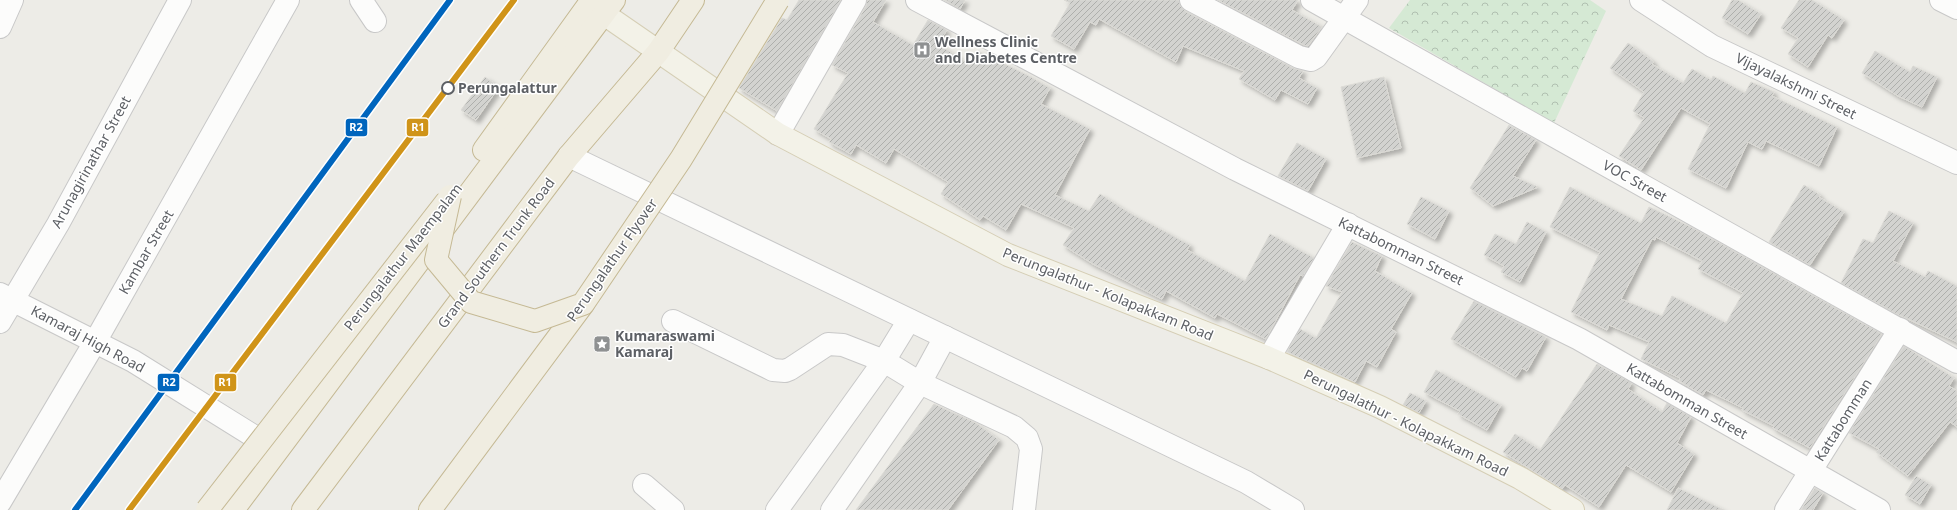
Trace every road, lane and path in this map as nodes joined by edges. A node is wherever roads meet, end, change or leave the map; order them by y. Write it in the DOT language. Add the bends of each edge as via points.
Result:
graph roads {
  1 [pos="12,0"];
  2 [pos="180,0"];
  3 [pos="288,0"];
  4 [pos="361,0"];
  5 [pos="693,0"];
  6 [pos="778,0"];
  7 [pos="855,0"];
  8 [pos="917,0"];
  9 [pos="1191,0"];
  10 [pos="1312,0"];
  11 [pos="1357,0"];
  12 [pos="1641,0"];
  13 [pos="1941,0"];
  14 [pos="604,5"];
  15 [pos="1957,8"];
  16 [pos="1343,18"];
  17 [pos="375,20"];
  18 [pos="0,27"];
  19 [pos="658,52"];
  20 [pos="778,134"];
  21 [pos="568,156"];
  22 [pos="1957,164"];
  23 [pos="450,196"];
  24 [pos="1348,224"];
  25 [pos="6,296"];
  26 [pos="583,304"];
  27 [pos="909,320"];
  28 [pos="0,322"];
  29 [pos="673,322"];
  30 [pos="1900,330"];
  31 [pos="945,338"];
  32 [pos="95,342"];
  33 [pos="1270,358"];
  34 [pos="884,361"];
  35 [pos="1957,362"];
  36 [pos="920,383"];
  37 [pos="277,451"];
  38 [pos="1811,471"];
  39 [pos="644,485"];
  40 [pos="0,502"];
  41 [pos="207,510"];
  42 [pos="232,510"];
  43 [pos="303,510"];
  44 [pos="430,510"];
  45 [pos="673,510"];
  46 [pos="777,510"];
  47 [pos="832,510"];
  48 [pos="1024,510"];
  49 [pos="1293,510"];
  50 [pos="1573,510"];
  51 [pos="1786,510"];
  52 [pos="1879,510"];
  1 -- 18 [label="street"];
  2 -- 25 [label="street, Arunagirinathar Street" via="58,224"];
  3 -- 32 [label="street, Kambar Street"];
  4 -- 17 [label="street"];
  5 -- 19 [label="highway, Grand Southern Trunk Road"];
  6 -- 26 [label="highway, Perungalathur Flyover, bridge" via="681,159"];
  7 -- 20 [label="street"];
  8 -- 24 [label="street, Kattabomman Street" via="1228,165"];
  9 -- 16 [label="street" via="1306,60 1316,57"];
  10 -- 16 [label="street, VOC Street"];
  11 -- 16 [label="street"];
  12 -- 22 [label="street, Vijayalakshmi Street" via="1712,46"];
  13 -- 15 [label="street"];
  14 -- 19 [label="main road, Perungalathur - Kolapakkam Road"];
  14 -- 23 [label="highway, Perungalathur Maempalam"];
  14 -- 37 [label="highway"];
  16 -- 30 [label="street, VOC Street"];
  19 -- 20 [label="main road, Perungalathur - Kolapakkam Road"];
  19 -- 21 [label="highway, Grand Southern Trunk Road"];
  20 -- 33 [label="main road, Perungalathur - Kolapakkam Road" via="1008,255"];
  21 -- 27 [label="street"];
  21 -- 43 [label="highway, Grand Southern Trunk Road"];
  23 -- 26 [label="highway, bridge" via="436,260 471,302 535,321"];
  23 -- 41 [label="highway, Perungalathur Maempalam, bridge"];
  24 -- 33 [label="street"];
  24 -- 38 [label="street, Kattabomman Street" via="1579,339"];
  25 -- 28 [label="street, Arunagirinathar Street"];
  25 -- 32 [label="street, Kamaraj High Road"];
  26 -- 44 [label="highway, Perungalathur Flyover"];
  27 -- 31 [label="street"];
  27 -- 34 [label="street"];
  29 -- 34 [label="street" via="773,370 790,369 828,344 843,345"];
  30 -- 35 [label="street, VOC Street"];
  30 -- 38 [label="street, Kattabomman"];
  31 -- 36 [label="street"];
  31 -- 49 [label="street" via="1246,482"];
  32 -- 37 [label="street, Kamaraj High Road" via="133,361"];
  32 -- 40 [label="street, Kambar Street"];
  33 -- 50 [label="main road, Perungalathur - Kolapakkam Road" via="1394,414 1520,478"];
  34 -- 36 [label="street"];
  34 -- 46 [label="street"];
  36 -- 47 [label="street"];
  36 -- 48 [label="street" via="1014,426 1027,438 1031,454"];
  37 -- 42 [label="highway"];
  38 -- 51 [label="street, Kattabomman"];
  38 -- 52 [label="street, Kattabomman Street"];
  39 -- 45 [label="street"];
}
